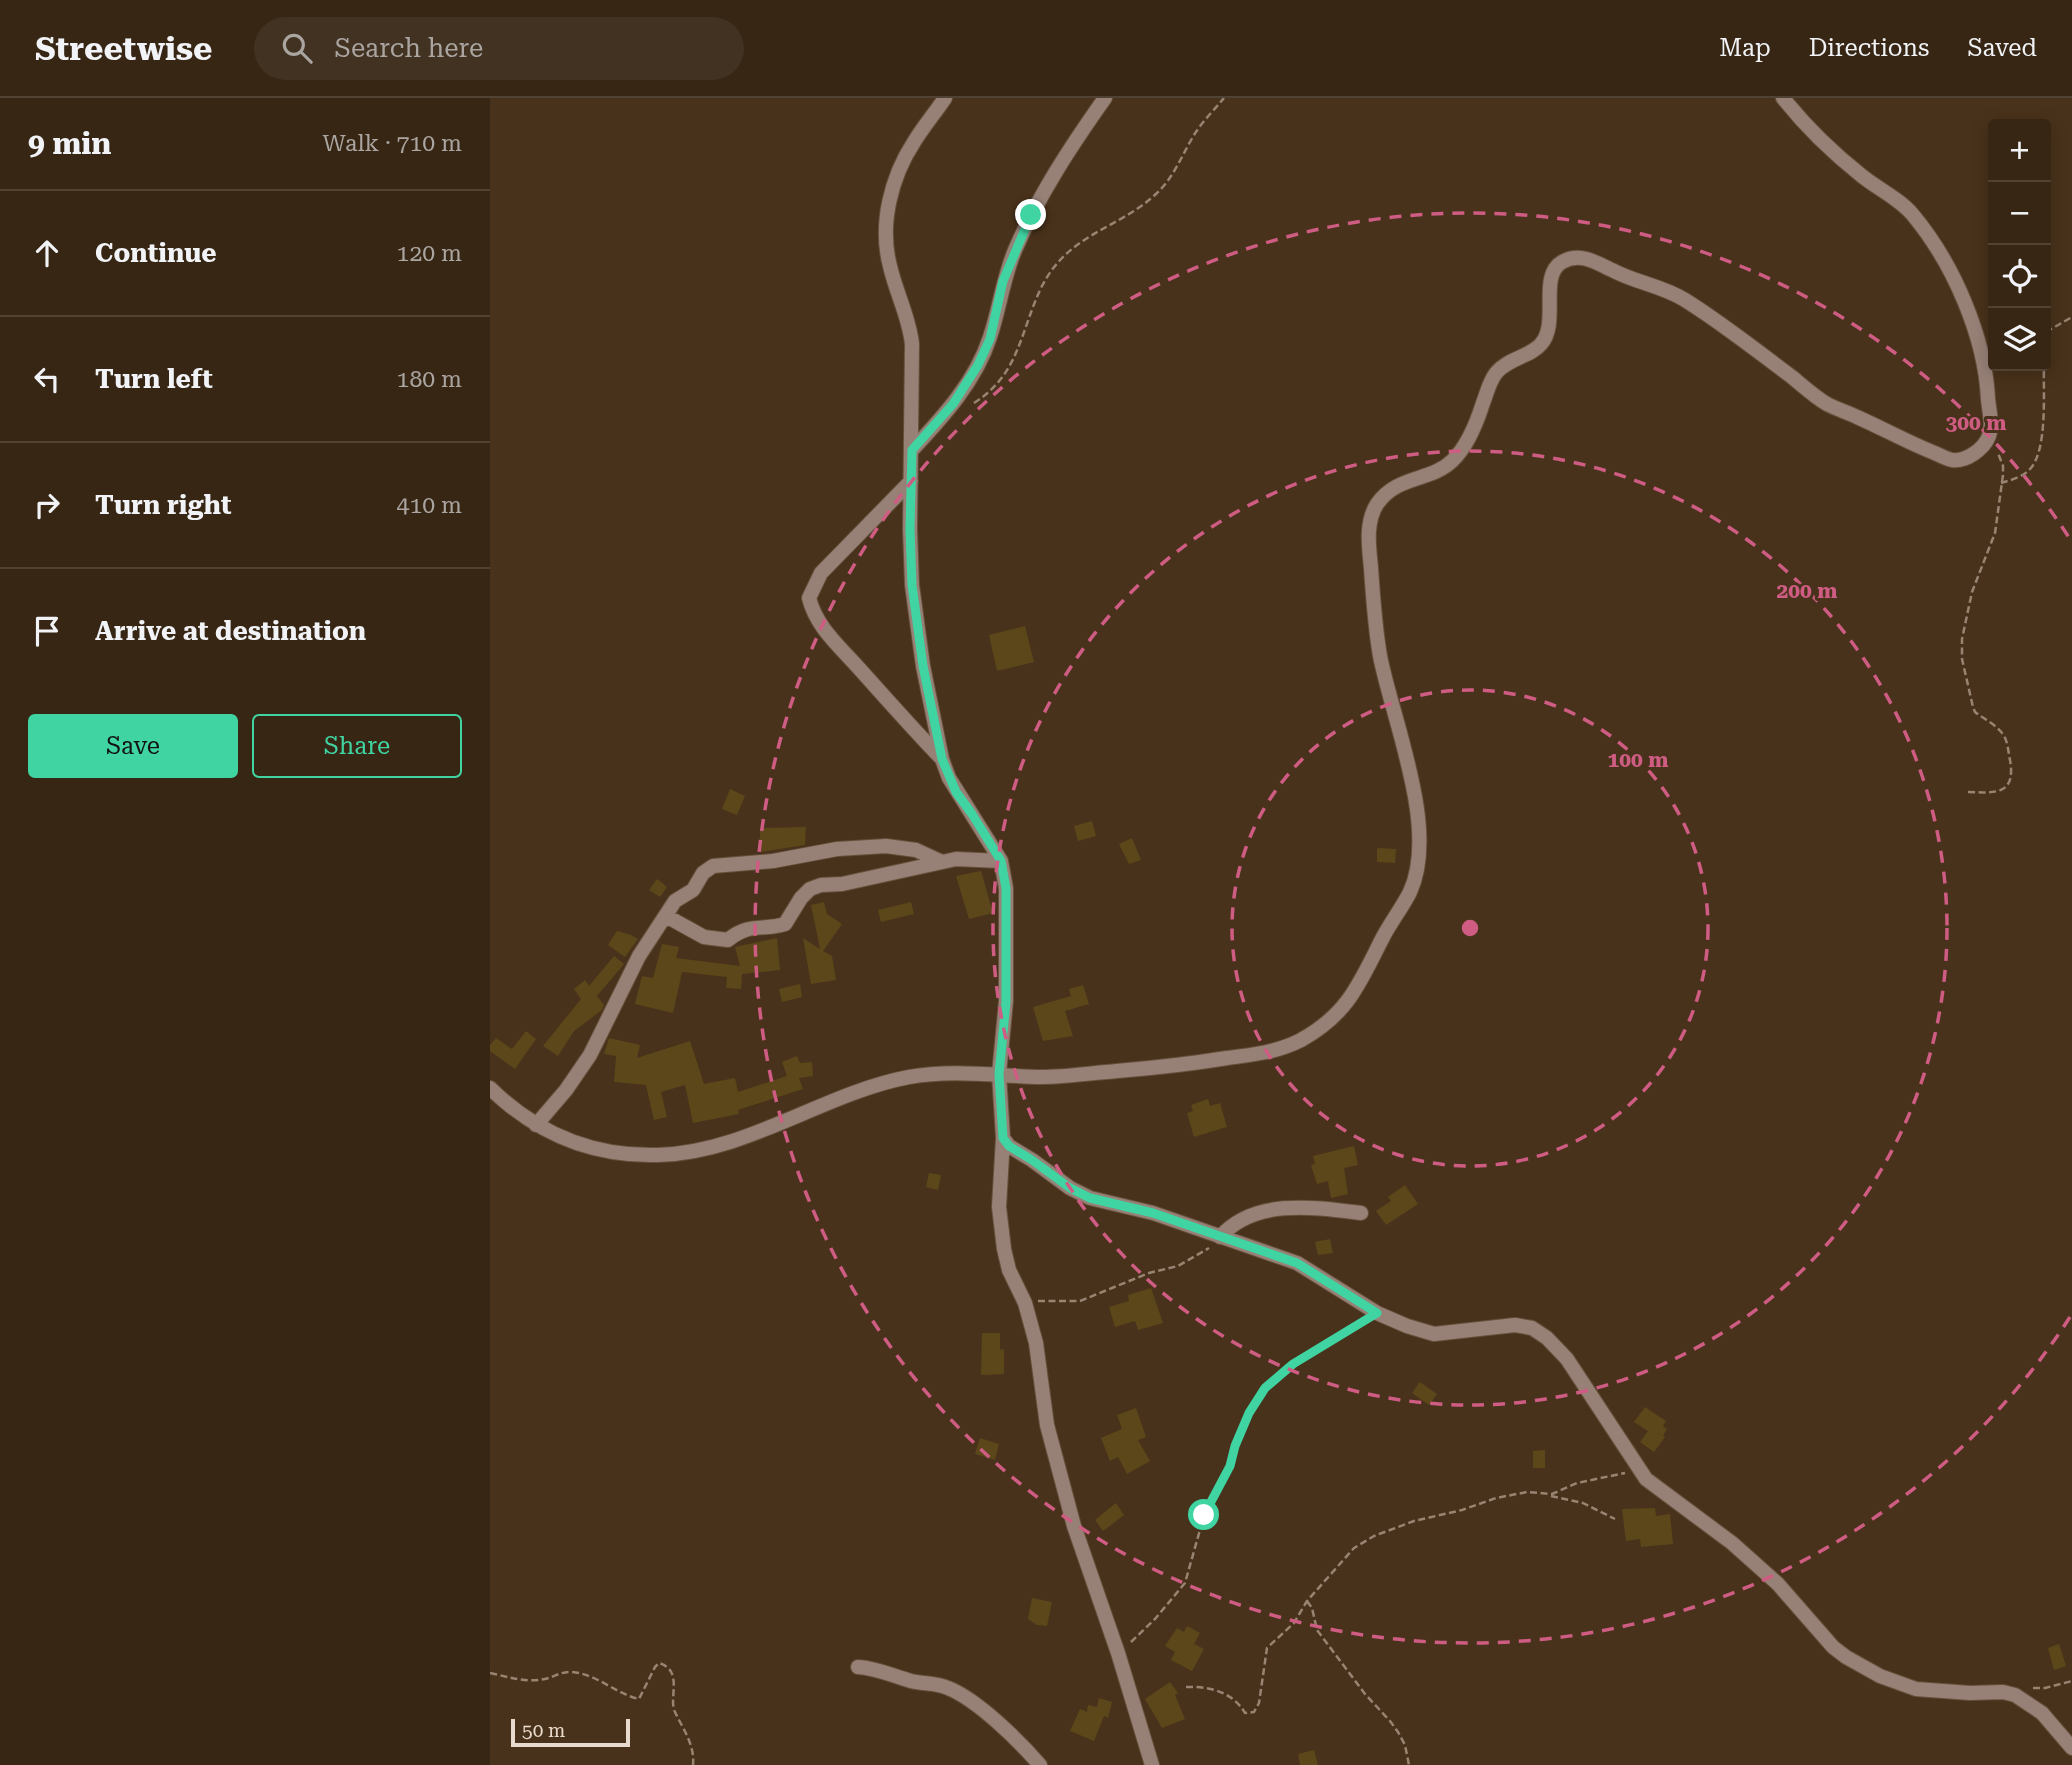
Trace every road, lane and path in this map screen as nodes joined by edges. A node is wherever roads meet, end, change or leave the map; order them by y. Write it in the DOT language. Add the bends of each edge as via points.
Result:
graph roads {
  1 [pos="945,98"];
  2 [pos="1105,98"];
  3 [pos="1224,98"];
  4 [pos="1783,98"];
  5 [pos="2072,317"];
  6 [pos="2051,329"];
  7 [pos="2044,371"];
  8 [pos="973,403"];
  9 [pos="1989,435"];
  10 [pos="912,450"];
  11 [pos="911,481"];
  12 [pos="2001,483"];
  13 [pos="942,759"];
  14 [pos="1969,792"];
  15 [pos="1001,861"];
  16 [pos="942,862"];
  17 [pos="666,916"];
  18 [pos="999,1074"];
  19 [pos="490,1088"];
  20 [pos="536,1125"];
  21 [pos="1003,1138"];
  22 [pos="1361,1213"];
  23 [pos="1220,1237"];
  24 [pos="1025,1303"];
  25 [pos="1377,1313"];
  26 [pos="1637,1467"];
  27 [pos="1548,1495"];
  28 [pos="1615,1519"];
  29 [pos="1307,1601"];
  30 [pos="1118,1653"];
  31 [pos="858,1667"];
  32 [pos="490,1673"];
  33 [pos="2072,1681"];
  34 [pos="1186,1687"];
  35 [pos="2028,1687"];
  36 [pos="2072,1748"];
  37 [pos="693,1765"];
  38 [pos="1040,1765"];
  39 [pos="1152,1765"];
  40 [pos="1409,1765"];
  1 -- 10 [label="street" via="897,173 887,220 890,267 910,324"];
  2 -- 10 [label="street" via="1031,215 1003,281 990,339 978,365 953,404"];
  3 -- 8 [label="path" via="1198,129 1158,193 1062,258 1042,286 1008,371"];
  4 -- 9 [label="street" via="1836,153 1912,213 1949,270 1978,339 1988,380"];
  5 -- 6 [label="path"];
  7 -- 12 [label="path" via="2037,457 2025,474"];
  9 -- 12 [label="path" via="2003,466"];
  9 -- 18 [label="street" via="1973,455 1951,460 1828,404 1682,298 1596,261 1563,261 1550,281 1550,315 1540,346 1505,363 1494,375 1478,419 1454,460 1392,488 1369,523 1375,625 1415,798 1420,840 1419,863 1410,890 1358,988 1320,1027 1281,1048 1174,1066 1047,1077"];
  10 -- 11 [label="street"];
  11 -- 13 [label="street" via="912,585"];
  11 -- 13 [label="street" via="821,573 809,598 826,632"];
  12 -- 14 [label="path" via="1995,533 1972,592 1961,651 1975,712 2004,734 2012,769 2006,788"];
  13 -- 15 [label="street" via="956,792"];
  15 -- 16 [label="street"];
  15 -- 18 [label="street" via="1008,953"];
  16 -- 17 [label="street" via="916,850 887,846 713,866 675,901"];
  16 -- 17 [label="street" via="810,889 785,924 746,928 728,940 704,937"];
  17 -- 20 [label="street" via="634,965 590,1055"];
  18 -- 20 [label="street" via="912,1076 858,1089 712,1147 663,1155 622,1154 571,1142"];
  18 -- 21 [label="street"];
  19 -- 20 [label="street"];
  21 -- 23 [label="street" via="1090,1198"];
  21 -- 24 [label="street" via="999,1207 1004,1249"];
  22 -- 23 [label="street" via="1298,1207 1264,1211 1241,1218"];
  23 -- 24 [label="path" via="1178,1266 1080,1301"];
  23 -- 25 [label="street" via="1297,1263"];
  24 -- 30 [label="street" via="1056,1462 1084,1561"];
  25 -- 26 [label="street" via="1434,1334 1515,1325 1532,1328 1567,1359"];
  25 -- 30 [label="path" via="1293,1364 1265,1388 1207,1505 1185,1583"];
  26 -- 27 [label="path"];
  26 -- 36 [label="street" via="1656,1488 1732,1543 1778,1584 1846,1657 1916,1689 2015,1695 2042,1713"];
  27 -- 28 [label="path" via="1583,1503"];
  27 -- 29 [label="path" via="1527,1492 1496,1497 1374,1536 1354,1548"];
  29 -- 34 [label="path" via="1294,1623 1267,1648 1254,1712 1245,1713 1216,1689"];
  29 -- 40 [label="path" via="1317,1630 1398,1732"];
  30 -- 39 [label="street"];
  31 -- 38 [label="street" via="958,1693"];
  32 -- 37 [label="path" via="531,1680 578,1673 639,1699 655,1667 663,1664 672,1676 673,1706 690,1740"];
  33 -- 35 [label="path"];
}
